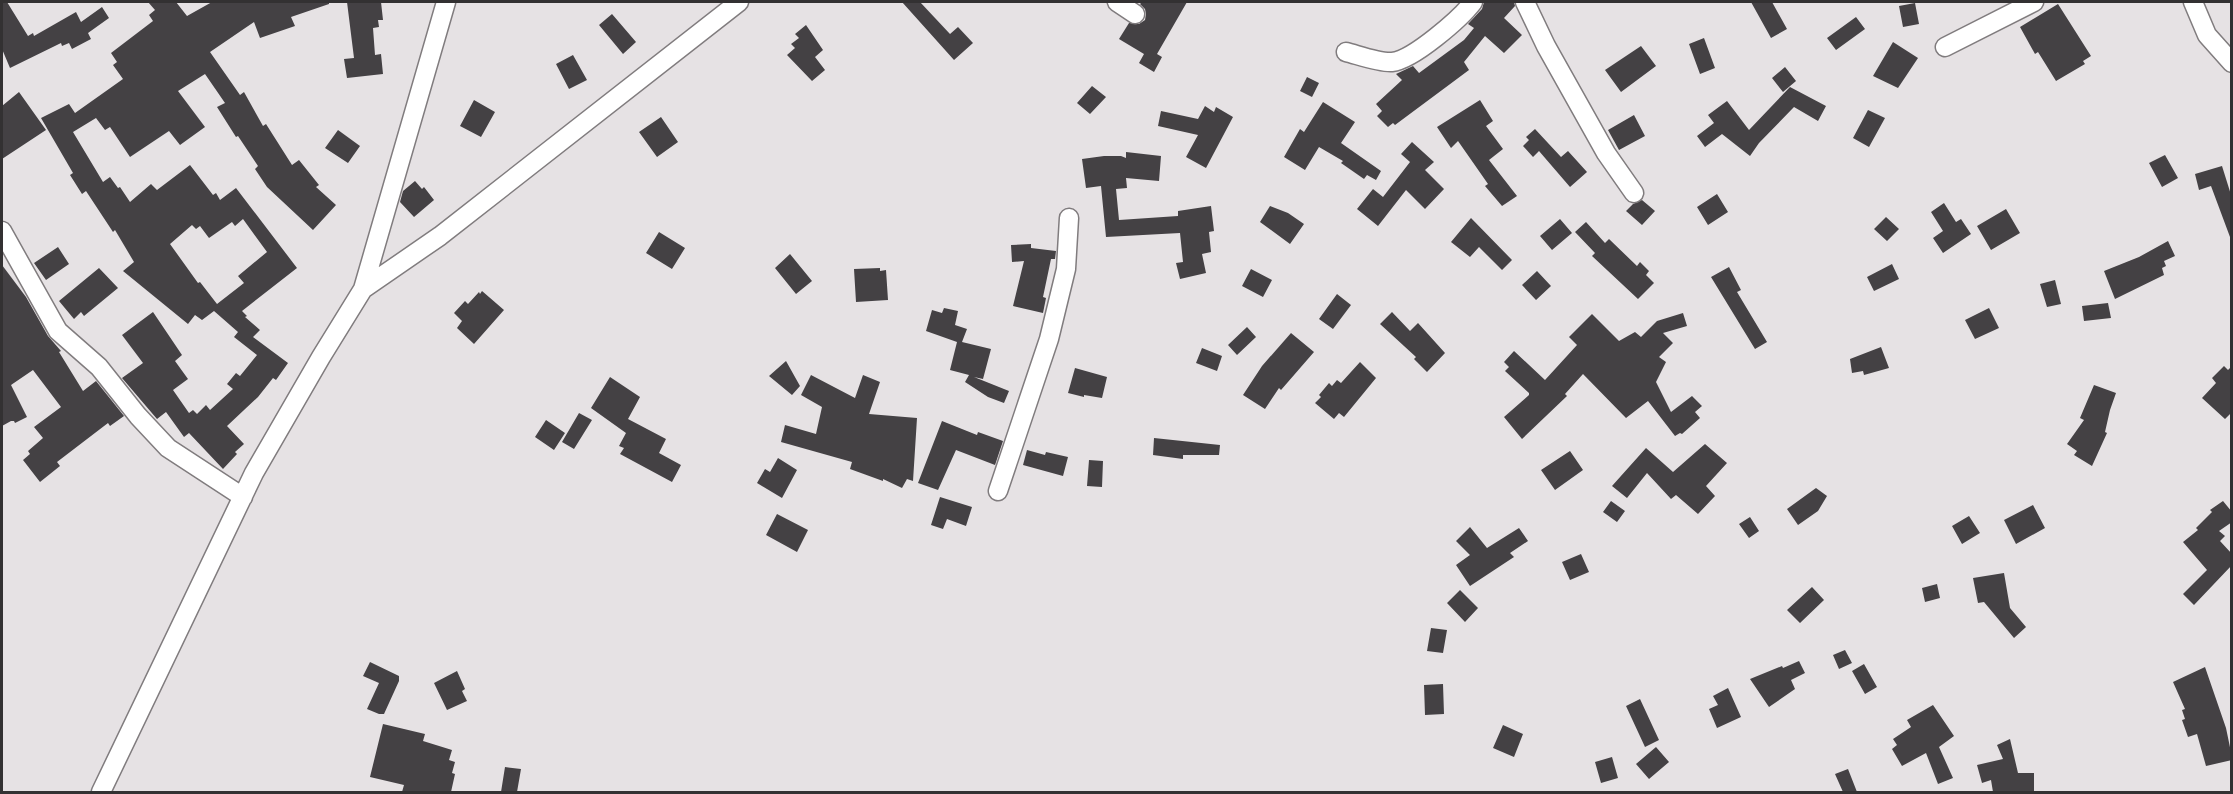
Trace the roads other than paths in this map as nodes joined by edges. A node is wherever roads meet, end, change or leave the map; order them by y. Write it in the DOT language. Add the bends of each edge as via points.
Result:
graph roads {
  1 [pos="446,2"];
  2 [pos="739,2"];
  3 [pos="1117,2"];
  4 [pos="1473,2"];
  5 [pos="1525,2"];
  6 [pos="2034,2"];
  7 [pos="2193,2"];
  8 [pos="1135,14"];
  9 [pos="1945,47"];
  10 [pos="1346,52"];
  11 [pos="2232,63"];
  12 [pos="1634,193"];
  13 [pos="1069,218"];
  14 [pos="2,231"];
  15 [pos="363,289"];
  16 [pos="998,491"];
  17 [pos="243,497"];
  18 [pos="101,792"];
  1 -- 15 [label="street"];
  2 -- 15 [label="street" via="440,236"];
  3 -- 8 [label="street"];
  4 -- 10 [label="street" via="1414,54 1392,62"];
  5 -- 12 [label="street" via="1606,153"];
  6 -- 9 [label="street"];
  7 -- 11 [label="street" via="2207,34"];
  13 -- 16 [label="street" via="1066,269 1048,339"];
  14 -- 17 [label="street" via="58,332 99,367 168,448"];
  15 -- 17 [label="street"];
  17 -- 18 [label="street"];
}
